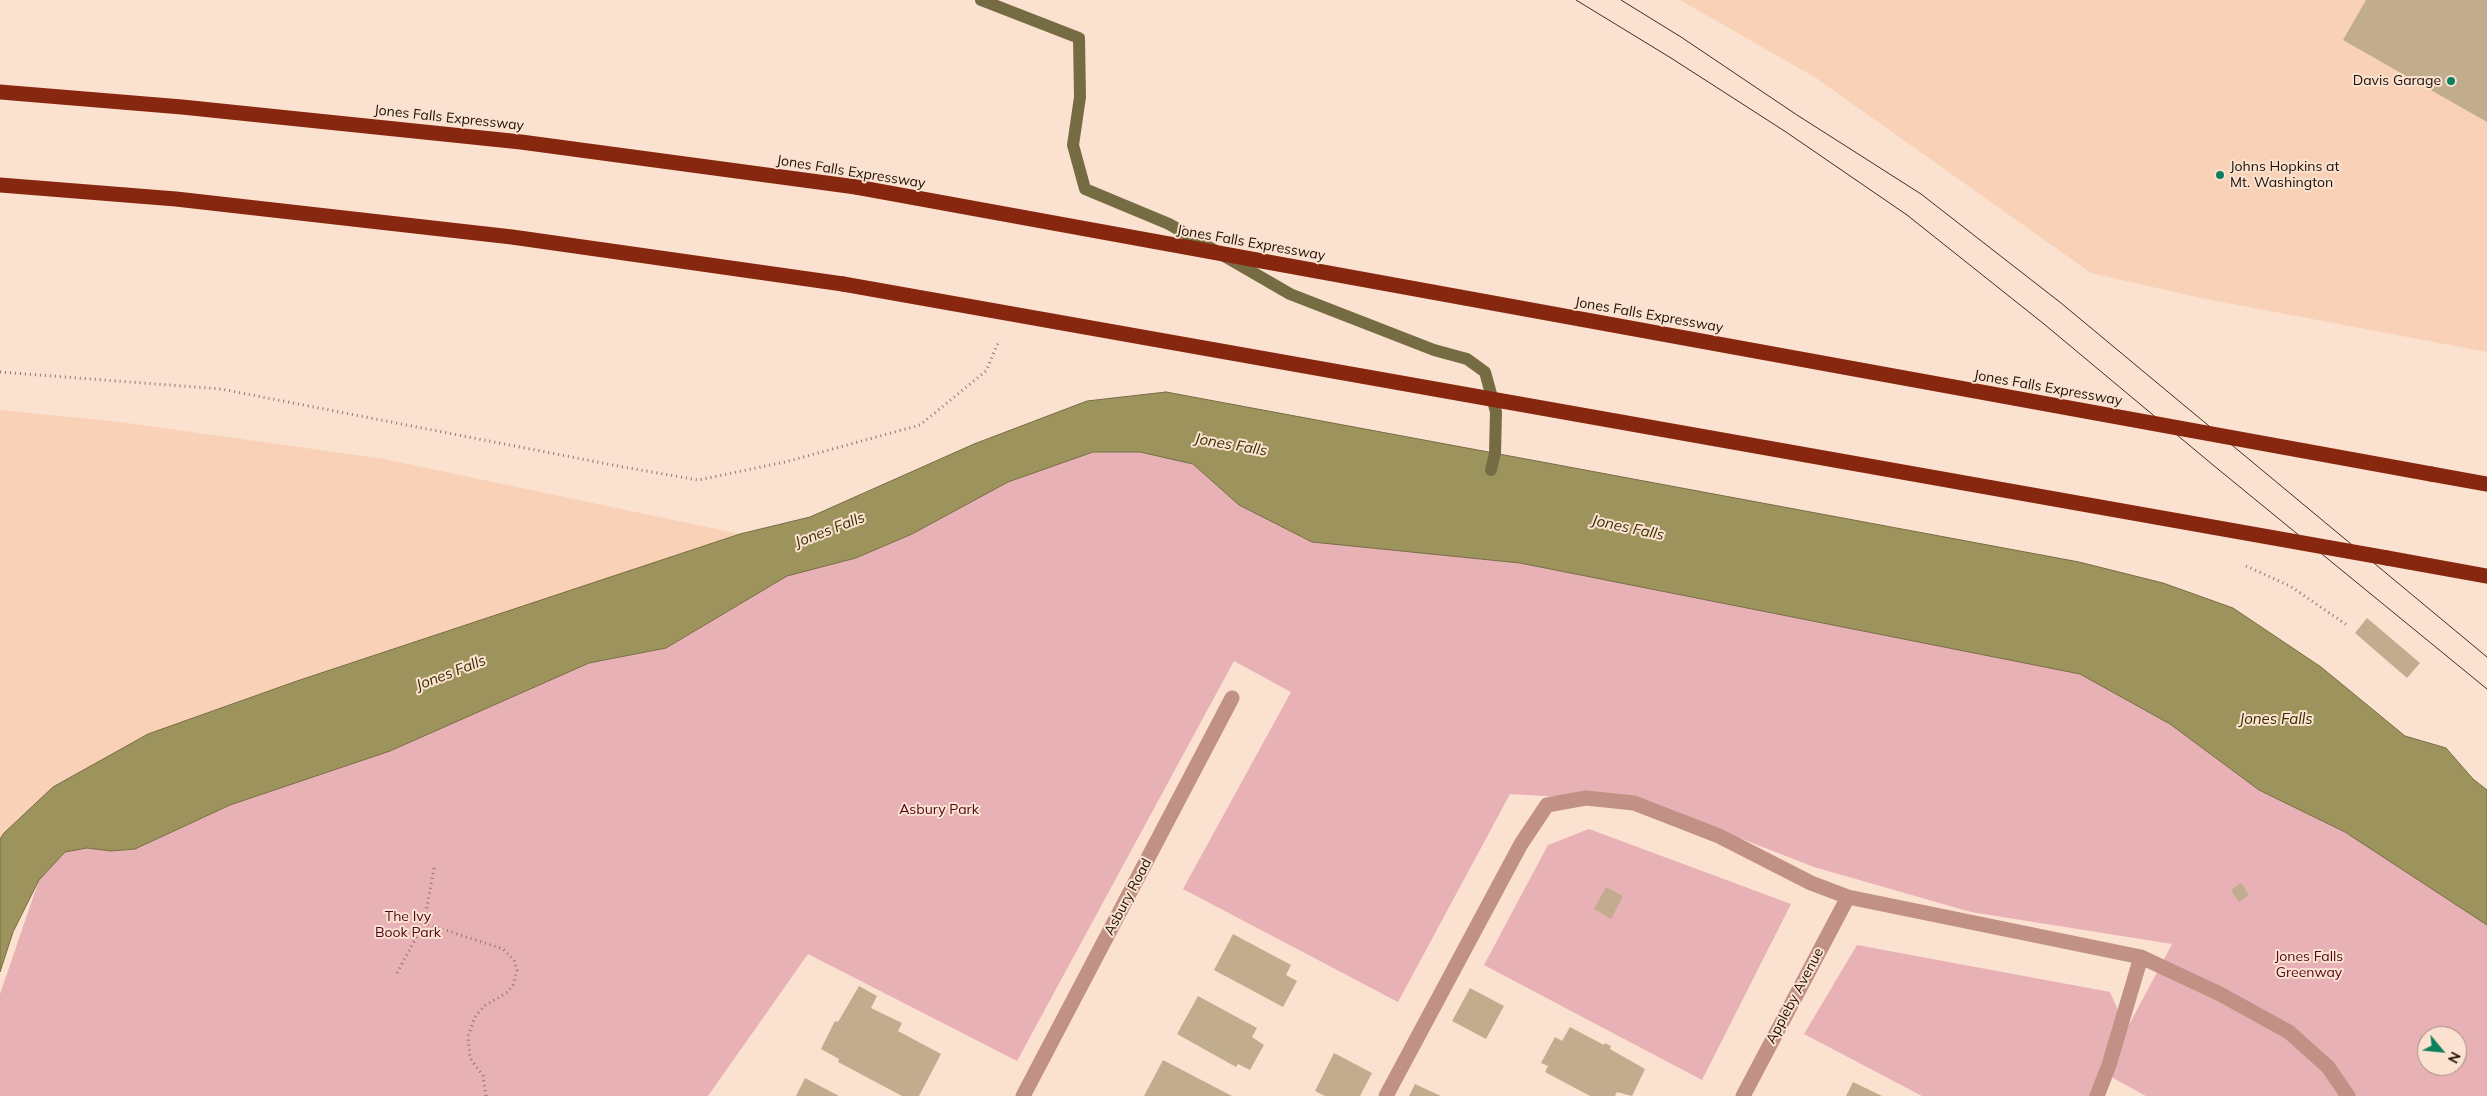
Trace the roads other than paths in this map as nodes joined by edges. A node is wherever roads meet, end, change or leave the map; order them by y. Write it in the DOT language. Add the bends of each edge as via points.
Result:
graph roads {
  1 [pos="0,92"];
  2 [pos="0,185"];
  3 [pos="2487,484"];
  4 [pos="2487,576"];
  5 [pos="1232,698"];
  6 [pos="1848,897"];
  7 [pos="2141,957"];
  8 [pos="1023,1096"];
  9 [pos="1386,1096"];
  10 [pos="1743,1096"];
  11 [pos="2097,1096"];
  12 [pos="2348,1096"];
  1 -- 3 [label="highway, Jones Falls Expressway, bridge" via="521,142 856,187"];
  2 -- 4 [label="highway, bridge" via="176,199 512,237 843,284"];
  5 -- 8 [label="street, Asbury Road"];
  6 -- 7 [label="street"];
  6 -- 9 [label="street" via="1811,883 1719,836 1634,803 1586,798 1547,805 1521,844"];
  6 -- 10 [label="street, Appleby Avenue"];
  7 -- 11 [label="street"];
  7 -- 12 [label="street" via="2220,994 2289,1032 2328,1067"];
}
